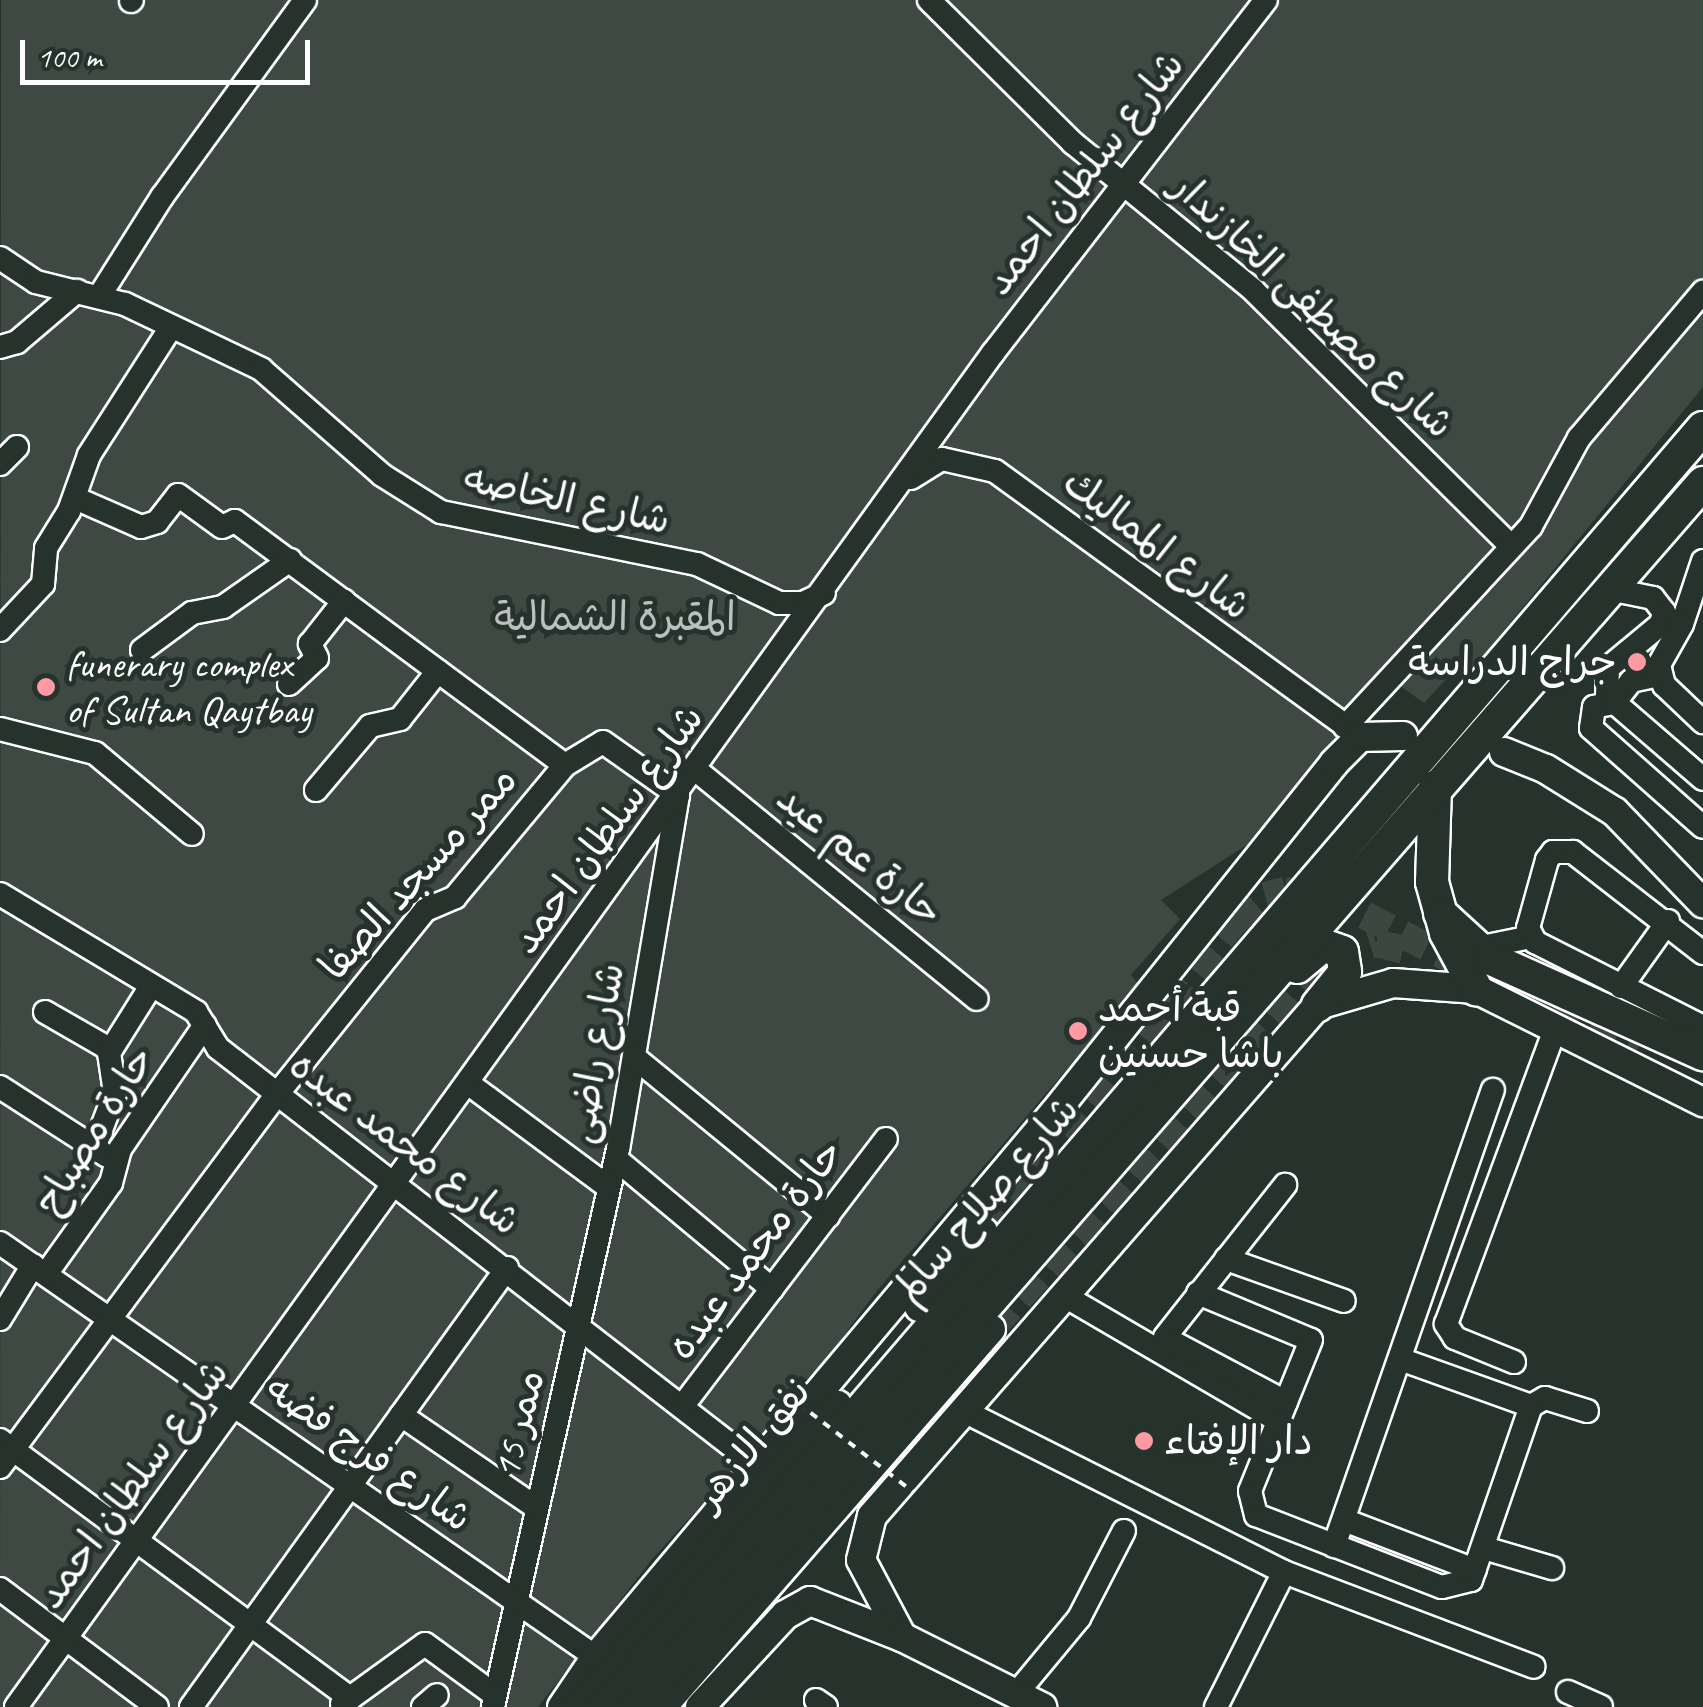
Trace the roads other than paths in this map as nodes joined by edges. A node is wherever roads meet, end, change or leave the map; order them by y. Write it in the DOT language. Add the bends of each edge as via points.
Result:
graph roads {
  1 [pos="306,0"];
  2 [pos="929,0"];
  3 [pos="1266,0"];
  4 [pos="1121,180"];
  5 [pos="0,258"];
  6 [pos="1703,292"];
  7 [pos="88,293"];
  8 [pos="170,329"];
  9 [pos="0,347"];
  10 [pos="1703,428"];
  11 [pos="17,447"];
  12 [pos="0,464"];
  13 [pos="1703,483"];
  14 [pos="900,486"];
  15 [pos="75,498"];
  16 [pos="1511,546"];
  17 [pos="290,560"];
  18 [pos="1703,561"];
  19 [pos="1609,589"];
  20 [pos="824,593"];
  21 [pos="1697,595"];
  22 [pos="344,601"];
  23 [pos="0,630"];
  24 [pos="142,650"];
  25 [pos="438,671"];
  26 [pos="1660,676"];
  27 [pos="289,684"];
  28 [pos="1614,703"];
  29 [pos="1703,721"];
  30 [pos="0,729"];
  31 [pos="1353,732"];
  32 [pos="1404,736"];
  33 [pos="1504,752"];
  34 [pos="566,766"];
  35 [pos="696,770"];
  36 [pos="1703,779"];
  37 [pos="1435,787"];
  38 [pos="316,790"];
  39 [pos="678,795"];
  40 [pos="1703,827"];
  41 [pos="192,834"];
  42 [pos="1690,878"];
  43 [pos="0,894"];
  44 [pos="1703,903"];
  45 [pos="1440,912"];
  46 [pos="1668,922"];
  47 [pos="1531,937"];
  48 [pos="1478,948"];
  49 [pos="1703,953"];
  50 [pos="150,986"];
  51 [pos="1621,987"];
  52 [pos="1476,989"];
  53 [pos="978,999"];
  54 [pos="1318,1006"];
  55 [pos="45,1012"];
  56 [pos="205,1025"];
  57 [pos="1556,1027"];
  58 [pos="1703,1027"];
  59 [pos="1217,1040"];
  60 [pos="111,1050"];
  61 [pos="1703,1054"];
  62 [pos="634,1057"];
  63 [pos="469,1084"];
  64 [pos="0,1086"];
  65 [pos="1493,1090"];
  66 [pos="278,1093"];
  67 [pos="1703,1102"];
  68 [pos="886,1140"];
  69 [pos="94,1148"];
  70 [pos="616,1159"];
  71 [pos="118,1163"];
  72 [pos="396,1184"];
  73 [pos="1285,1185"];
  74 [pos="607,1186"];
  75 [pos="828,1216"];
  76 [pos="983,1232"];
  77 [pos="0,1243"];
  78 [pos="1226,1258"];
  79 [pos="507,1268"];
  80 [pos="40,1270"];
  81 [pos="772,1289"];
  82 [pos="1066,1291"];
  83 [pos="1198,1293"];
  84 [pos="1344,1301"];
  85 [pos="0,1319"];
  86 [pos="110,1319"];
  87 [pos="581,1324"];
  88 [pos="1133,1328"];
  89 [pos="991,1329"];
  90 [pos="1171,1341"];
  91 [pos="1400,1359"];
  92 [pos="1514,1362"];
  93 [pos="684,1404"];
  94 [pos="235,1406"];
  95 [pos="1531,1406"];
  96 [pos="964,1411"];
  97 [pos="1282,1411"];
  98 [pos="1587,1411"];
  99 [pos="401,1415"];
  100 [pos="4,1452"];
  101 [pos="759,1468"];
  102 [pos="350,1486"];
  103 [pos="536,1508"];
  104 [pos="1344,1520"];
  105 [pos="1124,1530"];
  106 [pos="137,1539"];
  107 [pos="1334,1546"];
  108 [pos="1480,1559"];
  109 [pos="1552,1568"];
  110 [pos="1284,1572"];
  111 [pos="0,1588"];
  112 [pos="515,1600"];
  113 [pos="250,1620"];
  114 [pos="66,1637"];
  115 [pos="902,1637"];
  116 [pos="596,1657"];
  117 [pos="1534,1667"];
  118 [pos="1568,1692"];
  119 [pos="1016,1694"];
  120 [pos="494,1701"];
  121 [pos="344,1702"];
  122 [pos="16,1707"];
  123 [pos="157,1707"];
  124 [pos="191,1707"];
  125 [pos="562,1707"];
  126 [pos="580,1707"];
  127 [pos="606,1707"];
  128 [pos="636,1707"];
  129 [pos="662,1707"];
  130 [pos="700,1707"];
  131 [pos="1042,1707"];
  132 [pos="1216,1707"];
  133 [pos="1602,1707"];
  1 -- 7 [label="street"];
  2 -- 4 [label="street, شارع مصطفى الخازندار" via="1056,128"];
  3 -- 4 [label="street, شارع سلطان احمد"];
  4 -- 14 [label="street, شارع سلطان احمد"];
  4 -- 16 [label="street, شارع مصطفى الخازندار" via="1252,290"];
  5 -- 7 [label="street, شارع الخاصه" via="36,282"];
  6 -- 16 [label="street" via="1620,382 1578,438 1531,526"];
  7 -- 8 [label="street, شارع الخاصه"];
  7 -- 9 [label="street"];
  8 -- 15 [label="street" via="115,405"];
  8 -- 20 [label="street, شارع الخاصه" via="274,378 360,458 440,512 698,564 779,603"];
  10 -- 127 [label="highway, شارع صلاح سالم"];
  11 -- 12 [label="street"];
  13 -- 19 [label="highway, شارع صلاح سالم"];
  14 -- 20 [label="street, شارع سلطان احمد"];
  14 -- 31 [label="street, شارع المماليك" via="942,460 995,471"];
  15 -- 17 [label="street" via="147,528 171,497 182,496 222,527 235,520"];
  15 -- 23 [label="street" via="46,548 43,584"];
  16 -- 31 [label="street"];
  17 -- 22 [label="street"];
  17 -- 24 [label="street" via="223,607 192,613"];
  18 -- 21 [label="street"];
  19 -- 28 [label="street" via="1653,598 1664,612 1661,624 1603,677"];
  19 -- 37 [label="highway, شارع صلاح سالم"];
  20 -- 35 [label="street, شارع سلطان احمد"];
  21 -- 26 [label="street" via="1662,655"];
  22 -- 25 [label="street"];
  22 -- 27 [label="street" via="310,644 317,658"];
  25 -- 34 [label="street"];
  25 -- 38 [label="street" via="400,719 370,726"];
  26 -- 28 [label="street" via="1631,680"];
  26 -- 29 [label="street"];
  28 -- 36 [label="street"];
  28 -- 40 [label="street" via="1594,707 1591,728"];
  30 -- 41 [label="street" via="95,752"];
  31 -- 32 [label="main road"];
  31 -- 101 [label="main road"];
  33 -- 42 [label="main road" via="1583,789"];
  34 -- 39 [label="street" via="603,742"];
  34 -- 66 [label="street, ممر مسجد الصفا" via="455,896 425,910"];
  35 -- 39 [label="street, شارع سلطان احمد"];
  35 -- 53 [label="street, حارة عم عيد"];
  37 -- 45 [label="highway" via="1432,882"];
  37 -- 59 [label="highway, شارع صلاح سالم"];
  39 -- 62 [label="street, شارع راضى"];
  39 -- 63 [label="street, شارع سلطان احمد"];
  42 -- 44 [label="main road"];
  43 -- 50 [label="street, شارع محمد عبده"];
  45 -- 48 [label="highway"];
  45 -- 52 [label="highway"];
  46 -- 47 [label="street" via="1563,850 1546,860"];
  46 -- 49 [label="street"];
  46 -- 51 [label="street"];
  47 -- 48 [label="street"];
  47 -- 51 [label="street"];
  48 -- 61 [label="highway"];
  50 -- 56 [label="street, شارع محمد عبده"];
  50 -- 60 [label="street"];
  51 -- 58 [label="street"];
  52 -- 54 [label="main road" via="1393,983"];
  52 -- 57 [label="main road"];
  54 -- 59 [label="highway" via="1345,972 1342,952 1331,944 1313,950 1252,1018"];
  54 -- 82 [label="main road"];
  55 -- 60 [label="street"];
  56 -- 66 [label="street, شارع محمد عبده" via="218,1048"];
  56 -- 71 [label="street, حارة مصباح" via="123,1145"];
  57 -- 67 [label="main road"];
  57 -- 92 [label="street" via="1446,1324 1456,1338"];
  59 -- 128 [label="highway, شارع صلاح سالم"];
  60 -- 69 [label="street" via="114,1092"];
  62 -- 70 [label="street, شارع راضى"];
  62 -- 75 [label="street"];
  63 -- 72 [label="street, شارع سلطان احمد"];
  63 -- 74 [label="street"];
  64 -- 69 [label="street"];
  65 -- 91 [label="street"];
  66 -- 72 [label="street, شارع محمد عبده"];
  66 -- 86 [label="street, ممر مسجد الصفا"];
  68 -- 75 [label="street, حارة محمد عبده"];
  69 -- 71 [label="street"];
  70 -- 74 [label="street, شارع راضى"];
  70 -- 81 [label="street"];
  71 -- 80 [label="street, حارة مصباح" via="111,1184"];
  72 -- 79 [label="street, شارع محمد عبده"];
  72 -- 94 [label="street, شارع سلطان احمد"];
  73 -- 78 [label="street"];
  74 -- 87 [label="street, شارع راضى"];
  75 -- 81 [label="street, حارة محمد عبده"];
  76 -- 126 [label="main road, نفق الازهر"];
  77 -- 80 [label="street, شارع فرج فضه"];
  78 -- 83 [label="street"];
  78 -- 84 [label="street"];
  79 -- 87 [label="street, شارع محمد عبده"];
  79 -- 99 [label="street"];
  80 -- 85 [label="street, حارة مصباح"];
  80 -- 86 [label="street, شارع فرج فضه"];
  81 -- 93 [label="street, حارة محمد عبده"];
  82 -- 88 [label="street"];
  82 -- 96 [label="main road"];
  83 -- 90 [label="street" via="1200,1304"];
  83 -- 97 [label="street" via="1311,1340"];
  86 -- 94 [label="street, شارع فرج فضه"];
  86 -- 100 [label="street, ممر مسجد الصفا"];
  87 -- 93 [label="street, شارع محمد عبده"];
  87 -- 103 [label="street, ممر 15"];
  88 -- 90 [label="street"];
  88 -- 97 [label="street"];
  89 -- 129 [label="main road"];
  90 -- 97 [label="street"];
  91 -- 95 [label="street"];
  91 -- 104 [label="street"];
  93 -- 101 [label="street, شارع محمد عبده"];
  94 -- 102 [label="street, شارع فرج فضه"];
  94 -- 106 [label="street, شارع سلطان احمد"];
  95 -- 98 [label="street" via="1544,1398"];
  95 -- 108 [label="street"];
  96 -- 110 [label="street"];
  96 -- 115 [label="main road" via="862,1534 863,1568"];
  97 -- 107 [label="street" via="1248,1501 1269,1524"];
  99 -- 102 [label="street"];
  99 -- 103 [label="street"];
  100 -- 106 [label="street"];
  101 -- 116 [label="main road"];
  102 -- 112 [label="street, شارع فرج فضه"];
  102 -- 113 [label="street"];
  103 -- 112 [label="street, ممر 15"];
  104 -- 107 [label="street"];
  104 -- 108 [label="street"];
  105 -- 119 [label="street" via="1079,1618"];
  106 -- 113 [label="street"];
  106 -- 114 [label="street, شارع سلطان احمد"];
  107 -- 108 [label="street" via="1452,1589"];
  108 -- 109 [label="street"];
  110 -- 117 [label="street"];
  110 -- 132 [label="street"];
  111 -- 114 [label="street"];
  112 -- 116 [label="street, شارع فرج فضه"];
  112 -- 120 [label="street, ممر 15"];
  113 -- 121 [label="street"];
  113 -- 124 [label="street"];
  114 -- 122 [label="street, شارع سلطان احمد"];
  114 -- 123 [label="street"];
  115 -- 119 [label="main road"];
  115 -- 130 [label="main road" via="804,1602"];
  116 -- 125 [label="main road"];
  118 -- 133 [label="street"];
  119 -- 131 [label="main road"];
  120 -- 121 [label="street" via="425,1644"];
}
